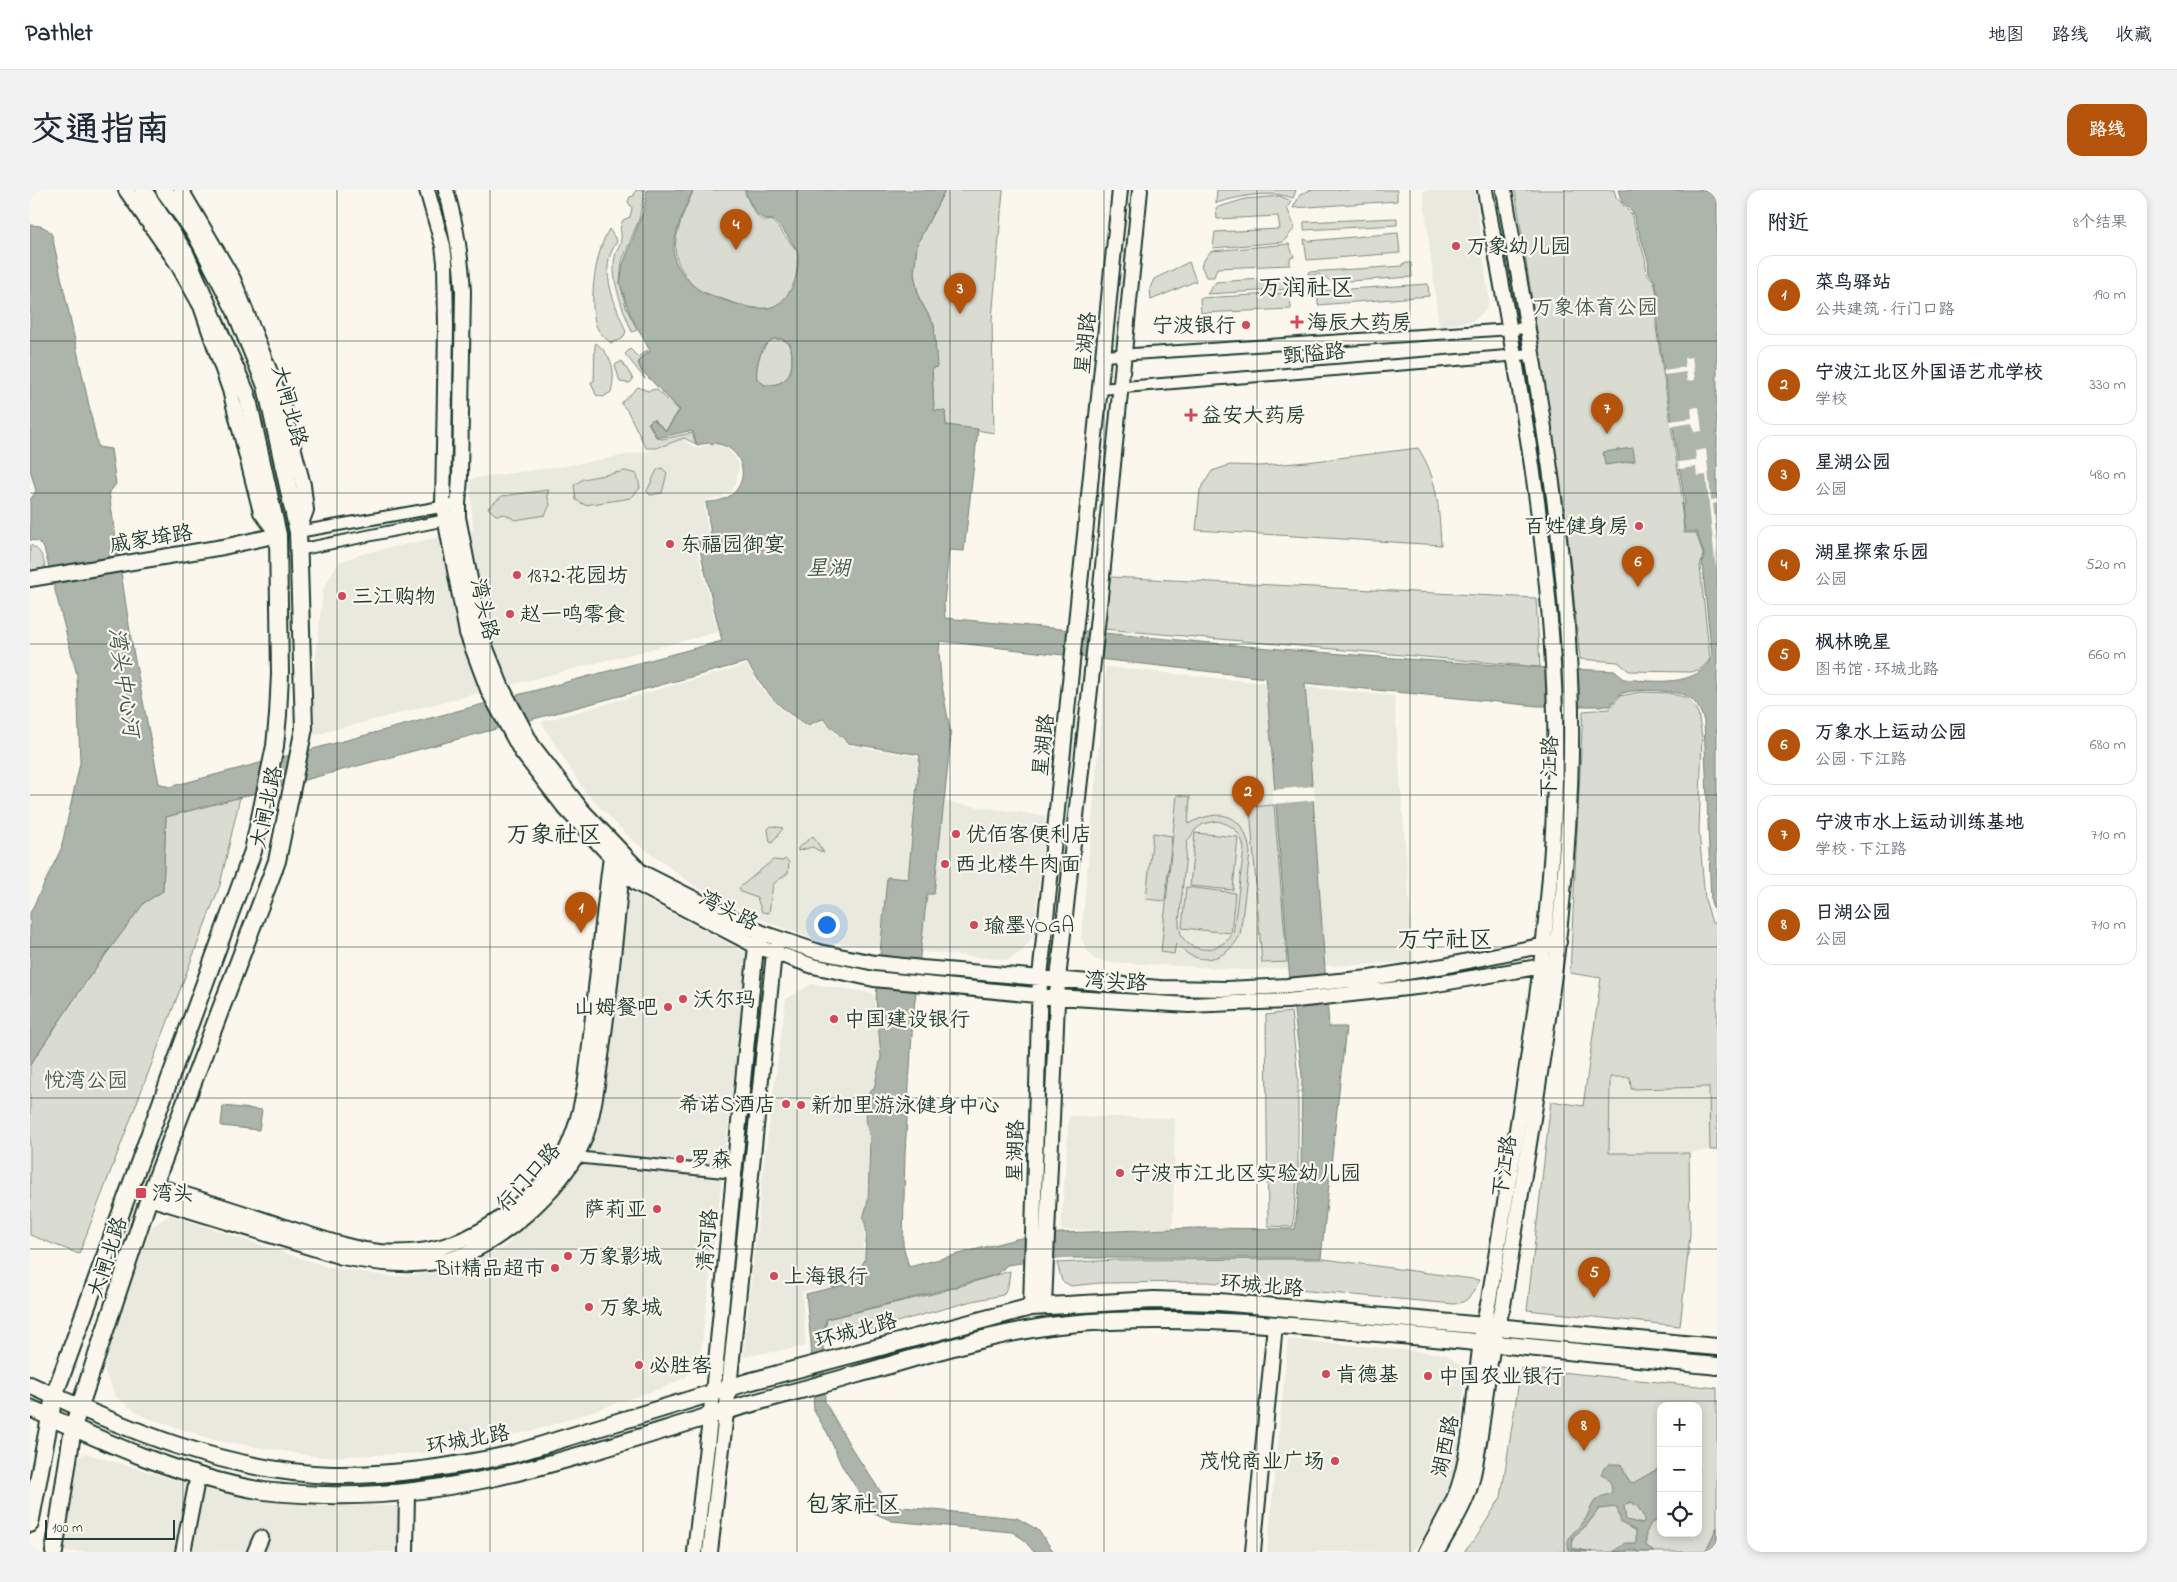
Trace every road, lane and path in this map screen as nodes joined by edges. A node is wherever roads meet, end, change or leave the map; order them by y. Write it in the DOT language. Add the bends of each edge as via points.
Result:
graph roads {
  1 [pos="126,190"];
  2 [pos="143,190"];
  3 [pos="164,190"];
  4 [pos="182,190"];
  5 [pos="427,190"];
  6 [pos="446,190"];
  7 [pos="1120,190"];
  8 [pos="1140,190"];
  9 [pos="1485,190"];
  10 [pos="1504,190"];
  11 [pos="1527,328"];
  12 [pos="1509,329"];
  13 [pos="1531,354"];
  14 [pos="1124,355"];
  15 [pos="1514,355"];
  16 [pos="1103,356"];
  17 [pos="1121,388"];
  18 [pos="1100,389"];
  19 [pos="1096,425"];
  20 [pos="1117,426"];
  21 [pos="451,512"];
  22 [pos="298,532"];
  23 [pos="278,535"];
  24 [pos="298,550"];
  25 [pos="30,578"];
  26 [pos="516,729"];
  27 [pos="611,857"];
  28 [pos="622,869"];
  29 [pos="762,933"];
  30 [pos="779,939"];
  31 [pos="1558,942"];
  32 [pos="1544,945"];
  33 [pos="756,946"];
  34 [pos="774,953"];
  35 [pos="1549,965"];
  36 [pos="1040,977"];
  37 [pos="1058,979"];
  38 [pos="1039,996"];
  39 [pos="1056,997"];
  40 [pos="1534,1018"];
  41 [pos="1546,1027"];
  42 [pos="574,1157"];
  43 [pos="734,1173"];
  44 [pos="152,1192"];
  45 [pos="302,1238"];
  46 [pos="1038,1306"];
  47 [pos="1275,1324"];
  48 [pos="1488,1335"];
  49 [pos="1717,1347"];
  50 [pos="1717,1366"];
  51 [pos="30,1384"];
  52 [pos="730,1387"];
  53 [pos="713,1393"];
  54 [pos="54,1396"];
  55 [pos="80,1407"];
  56 [pos="30,1408"];
  57 [pos="726,1410"];
  58 [pos="710,1415"];
  59 [pos="49,1417"];
  60 [pos="73,1427"];
  61 [pos="198,1476"];
  62 [pos="407,1492"];
  63 [pos="30,1524"];
  64 [pos="261,1538"];
  65 [pos="54,1552"];
  66 [pos="183,1552"];
  67 [pos="255,1552"];
  68 [pos="406,1552"];
  69 [pos="695,1552"];
  70 [pos="710,1552"];
  71 [pos="1254,1552"];
  72 [pos="1426,1552"];
  73 [pos="1437,1552"];
  1 -- 23 [label="main road" via="201,306 230,390 260,512"];
  2 -- 23 [label="main road, 大闸北路" via="185,252 247,395"];
  3 -- 22 [label="main road, 大闸北路" via="196,234 235,310 266,386"];
  4 -- 22 [label="main road" via="232,279 281,400 303,485 306,510"];
  5 -- 21 [label="main road, 湾头路" via="445,262"];
  6 -- 21 [label="main road, 湾头路" via="455,220 463,291 460,477"];
  7 -- 16 [label="main road, 星湖路"];
  8 -- 14 [label="main road, 星湖路"];
  9 -- 12 [label="main road, 下江路"];
  10 -- 11 [label="main road, 下江路"];
  11 -- 12 [label="street, 甄隘路"];
  11 -- 13 [label="main road, 下江路"];
  12 -- 14 [label="street, 甄隘路"];
  12 -- 15 [label="main road, 下江路"];
  13 -- 15 [label="street, 甄隘路"];
  13 -- 31 [label="main road, 下江路" via="1555,508 1571,712 1569,798"];
  14 -- 16 [label="street, 甄隘路"];
  14 -- 17 [label="main road, 星湖路"];
  15 -- 17 [label="street, 甄隘路"];
  15 -- 32 [label="main road, 下江路" via="1540,516 1555,709 1554,796"];
  16 -- 18 [label="main road, 星湖路"];
  17 -- 18 [label="street, 甄隘路"];
  17 -- 20 [label="main road, 星湖路"];
  18 -- 19 [label="main road, 星湖路"];
  19 -- 20 [label="main road"];
  19 -- 36 [label="main road, 星湖路"];
  20 -- 37 [label="main road, 星湖路"];
  21 -- 22 [label="street"];
  21 -- 24 [label="street"];
  21 -- 26 [label="main road, 湾头路" via="495,690"];
  22 -- 24 [label="main road, 大闸北路"];
  23 -- 25 [label="main road, 戚家𡍲路"];
  23 -- 54 [label="main road, 大闸北路" via="278,715 275,746 253,851"];
  24 -- 44 [label="main road, 大闸北路" via="304,728 277,861"];
  26 -- 27 [label="main road, 湾头路" via="521,751 565,808"];
  26 -- 29 [label="main road, 湾头路" via="582,810 641,872"];
  27 -- 28 [label="main road, 湾头路"];
  27 -- 45 [label="main road, 行门口路" via="586,1078 576,1125 564,1154 537,1190 482,1230 448,1246 412,1252 380,1252"];
  28 -- 33 [label="main road, 湾头路" via="636,883"];
  28 -- 42 [label="main road, 行门口路" via="596,1091 584,1141"];
  29 -- 30 [label="main road, 湾头路"];
  29 -- 33 [label="main road, 清河路"];
  30 -- 34 [label="main road, 清河路"];
  30 -- 36 [label="main road, 湾头路" via="819,952 875,963"];
  31 -- 32 [label="main road, 湾头路"];
  31 -- 35 [label="main road, 下江路"];
  32 -- 35 [label="main road, 下江路"];
  32 -- 37 [label="main road, 湾头路" via="1444,966 1287,986 1160,988"];
  33 -- 34 [label="main road, 湾头路"];
  33 -- 43 [label="main road, 清河路"];
  34 -- 38 [label="main road, 湾头路" via="831,971 874,979"];
  34 -- 52 [label="main road, 清河路"];
  35 -- 39 [label="main road, 湾头路" via="1425,986 1287,1001 1189,1005"];
  35 -- 40 [label="main road, 下江路"];
  35 -- 41 [label="main road, 下江路"];
  36 -- 37 [label="main road, 湾头路"];
  36 -- 38 [label="main road, 星湖路"];
  37 -- 39 [label="main road, 星湖路"];
  38 -- 39 [label="main road, 湾头路"];
  38 -- 46 [label="main road, 星湖路"];
  39 -- 46 [label="main road, 星湖路"];
  40 -- 41 [label="main road"];
  40 -- 48 [label="main road, 下江路" via="1491,1291"];
  41 -- 48 [label="main road, 下江路" via="1503,1306"];
  42 -- 43 [label="street"];
  42 -- 45 [label="main road, 行门口路" via="536,1206 506,1232 447,1260 373,1262 342,1257"];
  43 -- 53 [label="main road, 清河路"];
  44 -- 45 [label="main road, 行门口路"];
  44 -- 55 [label="main road, 大闸北路"];
  46 -- 48 [label="main road, 环城北路" via="1154,1300 1219,1302"];
  46 -- 52 [label="main road, 环城北路"];
  47 -- 48 [label="main road, 环城北路"];
  47 -- 57 [label="main road, 环城北路" via="1158,1319 1041,1328 996,1336"];
  47 -- 71 [label="main road"];
  48 -- 49 [label="main road, 环城北路"];
  48 -- 50 [label="main road, 环城北路"];
  48 -- 72 [label="main road, 湖西路" via="1461,1480"];
  48 -- 73 [label="main road, 湖西路" via="1481,1431 1471,1485"];
  51 -- 54 [label="main road, 环城北路"];
  52 -- 53 [label="main road, 环城北路"];
  52 -- 57 [label="main road, 清河路"];
  53 -- 55 [label="main road, 环城北路" via="513,1454 468,1464 358,1474 297,1472 210,1456"];
  53 -- 58 [label="main road, 清河路"];
  54 -- 55 [label="main road, 环城北路"];
  54 -- 59 [label="main road, 大闸北路"];
  55 -- 60 [label="main road, 大闸北路"];
  56 -- 59 [label="main road, 环城北路"];
  57 -- 58 [label="main road, 环城北路"];
  57 -- 70 [label="main road, 清河路"];
  58 -- 62 [label="main road, 环城北路" via="512,1474"];
  58 -- 69 [label="main road, 清河路"];
  59 -- 60 [label="main road, 环城北路"];
  59 -- 63 [label="main road, 大闸北路"];
  60 -- 61 [label="main road, 环城北路"];
  60 -- 65 [label="main road, 大闸北路"];
  61 -- 62 [label="main road, 环城北路" via="259,1490 294,1494 350,1496"];
  61 -- 66 [label="main road"];
  62 -- 68 [label="main road"];
  64 -- 67 [label="main road"];
}
